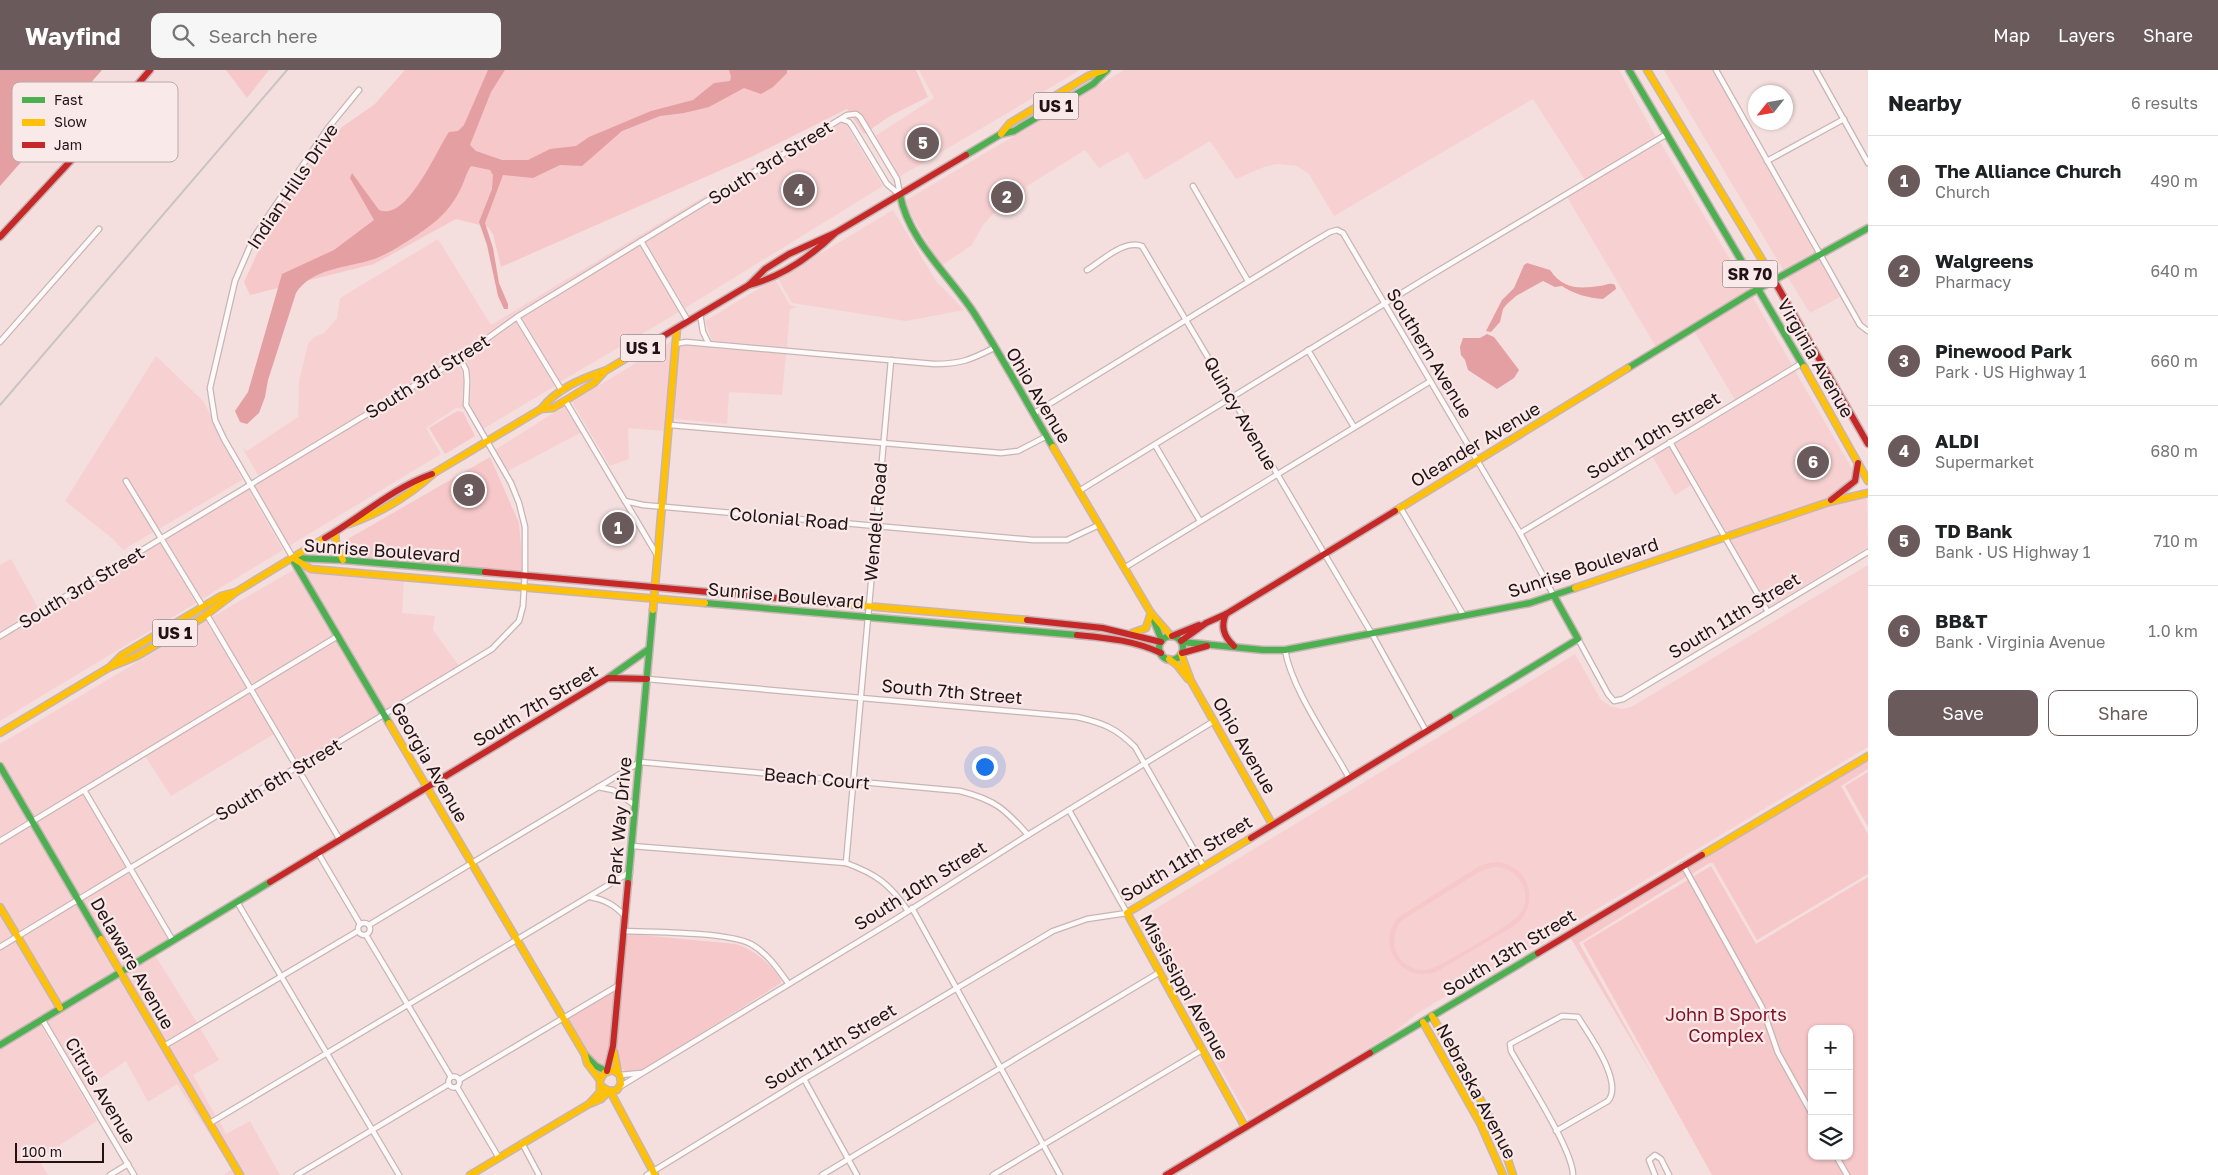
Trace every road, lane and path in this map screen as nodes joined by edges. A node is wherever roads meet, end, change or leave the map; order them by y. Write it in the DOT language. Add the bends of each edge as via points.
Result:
graph roads {
  1 [pos="150,70"];
  2 [pos="1106,70"];
  3 [pos="1629,70"];
  4 [pos="1647,70"];
  5 [pos="1716,70"];
  6 [pos="1816,70"];
  7 [pos="140,82"];
  8 [pos="359,90"];
  9 [pos="852,113"];
  10 [pos="840,119"];
  11 [pos="1844,120"];
  12 [pos="1667,134"];
  13 [pos="1768,161"];
  14 [pos="70,162"];
  15 [pos="1868,163"];
  16 [pos="1193,186"];
  17 [pos="900,194"];
  18 [pos="1868,228"];
  19 [pos="98,229"];
  20 [pos="0,237"];
  21 [pos="641,241"];
  22 [pos="1820,255"];
  23 [pos="1087,270"];
  24 [pos="1774,280"];
  25 [pos="1248,282"];
  26 [pos="1759,288"];
  27 [pos="1383,304"];
  28 [pos="700,314"];
  29 [pos="517,317"];
  30 [pos="1186,320"];
  31 [pos="688,321"];
  32 [pos="677,328"];
  33 [pos="1867,331"];
  34 [pos="0,342"];
  35 [pos="676,344"];
  36 [pos="709,344"];
  37 [pos="994,348"];
  38 [pos="1308,350"];
  39 [pos="460,358"];
  40 [pos="891,360"];
  41 [pos="1802,363"];
  42 [pos="605,371"];
  43 [pos="1429,382"];
  44 [pos="562,392"];
  45 [pos="1231,398"];
  46 [pos="565,400"];
  47 [pos="540,410"];
  48 [pos="1033,414"];
  49 [pos="670,425"];
  50 [pos="1354,427"];
  51 [pos="1047,436"];
  52 [pos="487,442"];
  53 [pos="882,442"];
  54 [pos="1670,442"];
  55 [pos="1868,444"];
  56 [pos="1155,445"];
  57 [pos="1476,461"];
  58 [pos="1858,463"];
  59 [pos="1276,474"];
  60 [pos="1868,481"];
  61 [pos="126,482"];
  62 [pos="250,485"];
  63 [pos="1079,491"];
  64 [pos="1868,493"];
  65 [pos="625,501"];
  66 [pos="1830,502"];
  67 [pos="661,507"];
  68 [pos="1400,507"];
  69 [pos="1200,522"];
  70 [pos="875,525"];
  71 [pos="1099,525"];
  72 [pos="335,532"];
  73 [pos="1520,533"];
  74 [pos="1724,536"];
  75 [pos="162,538"];
  76 [pos="1868,552"];
  77 [pos="1323,553"];
  78 [pos="657,555"];
  79 [pos="292,558"];
  80 [pos="343,560"];
  81 [pos="1124,568"];
  82 [pos="525,576"];
  83 [pos="524,587"];
  84 [pos="655,588"];
  85 [pos="236,592"];
  86 [pos="1554,596"];
  87 [pos="654,599"];
  88 [pos="202,607"];
  89 [pos="868,607"];
  90 [pos="1768,612"];
  91 [pos="1151,613"];
  92 [pos="1226,614"];
  93 [pos="207,615"];
  94 [pos="1464,616"];
  95 [pos="867,617"];
  96 [pos="1206,624"];
  97 [pos="1129,633"];
  98 [pos="1372,634"];
  99 [pos="0,636"];
  100 [pos="338,636"];
  101 [pos="1172,636"];
  102 [pos="1578,639"];
  103 [pos="1162,641"];
  104 [pos="1181,641"];
  105 [pos="1212,645"];
  106 [pos="1234,646"];
  107 [pos="649,649"];
  108 [pos="1285,650"];
  109 [pos="1161,653"];
  110 [pos="1182,653"];
  111 [pos="1168,659"];
  112 [pos="110,667"];
  113 [pos="608,678"];
  114 [pos="647,679"];
  115 [pos="1191,681"];
  116 [pos="251,688"];
  117 [pos="860,697"];
  118 [pos="1614,700"];
  119 [pos="384,715"];
  120 [pos="1214,721"];
  121 [pos="1426,731"];
  122 [pos="0,733"];
  123 [pos="1868,756"];
  124 [pos="640,762"];
  125 [pos="1146,764"];
  126 [pos="0,766"];
  127 [pos="298,768"];
  128 [pos="1349,778"];
  129 [pos="853,782"];
  130 [pos="598,786"];
  131 [pos="427,788"];
  132 [pos="84,790"];
  133 [pos="636,806"];
  134 [pos="1070,810"];
  135 [pos="31,821"];
  136 [pos="1272,824"];
  137 [pos="1028,834"];
  138 [pos="0,840"];
  139 [pos="340,840"];
  140 [pos="632,846"];
  141 [pos="318,853"];
  142 [pos="846,863"];
  143 [pos="472,864"];
  144 [pos="1683,865"];
  145 [pos="1204,867"];
  146 [pos="130,868"];
  147 [pos="630,872"];
  148 [pos="590,897"];
  149 [pos="78,900"];
  150 [pos="237,902"];
  151 [pos="0,907"];
  152 [pos="910,909"];
  153 [pos="1127,913"];
  154 [pos="625,916"];
  155 [pos="360,924"];
  156 [pos="369,925"];
  157 [pos="624,931"];
  158 [pos="358,932"];
  159 [pos="366,935"];
  160 [pos="18,936"];
  161 [pos="517,940"];
  162 [pos="173,941"];
  163 [pos="0,947"];
  164 [pos="121,972"];
  165 [pos="1160,972"];
  166 [pos="282,977"];
  167 [pos="788,983"];
  168 [pos="619,985"];
  169 [pos="956,988"];
  170 [pos="408,1005"];
  171 [pos="60,1008"];
  172 [pos="1432,1016"];
  173 [pos="562,1017"];
  174 [pos="42,1020"];
  175 [pos="1423,1022"];
  176 [pos="0,1044"];
  177 [pos="164,1046"];
  178 [pos="613,1046"];
  179 [pos="1202,1050"];
  180 [pos="327,1053"];
  181 [pos="585,1055"];
  182 [pos="1458,1062"];
  183 [pos="1000,1067"];
  184 [pos="1448,1067"];
  185 [pos="607,1071"];
  186 [pos="642,1073"];
  187 [pos="619,1074"];
  188 [pos="451,1077"];
  189 [pos="804,1079"];
  190 [pos="459,1080"];
  191 [pos="601,1083"];
  192 [pos="449,1084"];
  193 [pos="457,1087"];
  194 [pos="614,1090"];
  195 [pos="589,1104"];
  196 [pos="1808,1107"];
  197 [pos="1490,1118"];
  198 [pos="210,1123"];
  199 [pos="1480,1123"];
  200 [pos="1245,1127"];
  201 [pos="373,1130"];
  202 [pos="1556,1131"];
  203 [pos="522,1144"];
  204 [pos="1043,1145"];
  205 [pos="499,1158"];
  206 [pos="848,1159"];
  207 [pos="1838,1160"];
  208 [pos="128,1164"];
  209 [pos="651,1174"];
  210 [pos="110,1175"];
  211 [pos="134,1175"];
  212 [pos="240,1175"];
  213 [pos="297,1175"];
  214 [pos="400,1175"];
  215 [pos="470,1175"];
  216 [pos="539,1175"];
  217 [pos="822,1175"];
  218 [pos="857,1175"];
  219 [pos="993,1175"];
  220 [pos="1060,1175"];
  221 [pos="1166,1175"];
  222 [pos="1503,1175"];
  223 [pos="1513,1175"];
  224 [pos="1573,1175"];
  225 [pos="1655,1175"];
  226 [pos="1669,1175"];
  227 [pos="1846,1175"];
  1 -- 7 [label="street"];
  2 -- 17 [label="street, US 1" via="1093,84"];
  3 -- 12 [label="street, Virginia Avenue / SR 70"];
  4 -- 24 [label="street, Virginia Avenue / SR 70"];
  5 -- 13 [label="street"];
  6 -- 11 [label="street"];
  8 -- 62 [label="street, Indian Hills Drive" via="328,128 254,237 228,306 210,397 215,420"];
  9 -- 10 [label="street, South 3rd Street"];
  9 -- 17 [label="street, Ohio Avenue" via="860,117 867,128 897,179"];
  10 -- 17 [label="street, Ohio Avenue" via="849,122 887,184"];
  10 -- 21 [label="street, South 3rd Street"];
  11 -- 13 [label="street"];
  11 -- 15 [label="street"];
  12 -- 26 [label="street, Virginia Avenue / SR 70"];
  12 -- 27 [label="street"];
  13 -- 22 [label="street"];
  14 -- 20 [label="street"];
  16 -- 25 [label="street"];
  17 -- 28 [label="street, US 1" via="834,233 824,246"];
  17 -- 37 [label="street, Ohio Avenue" via="903,210 934,262 965,300"];
  18 -- 22 [label="street, Oleander Avenue"];
  19 -- 34 [label="street"];
  21 -- 29 [label="street, South 3rd Street"];
  21 -- 31 [label="street"];
  22 -- 24 [label="street, Oleander Avenue"];
  22 -- 33 [label="street" via="1860,325"];
  23 -- 30 [label="street, Quincy Avenue" via="1125,246 1142,246"];
  24 -- 26 [label="street, Oleander Avenue"];
  24 -- 55 [label="street, Virginia Avenue / SR 70"];
  25 -- 27 [label="street, Southern Avenue" via="1337,230 1343,233"];
  25 -- 30 [label="street"];
  26 -- 41 [label="street, Virginia Avenue / SR 70"];
  26 -- 57 [label="street, Oleander Avenue"];
  27 -- 38 [label="street"];
  27 -- 43 [label="street, Southern Avenue"];
  28 -- 31 [label="street, US 1"];
  28 -- 36 [label="street"];
  29 -- 39 [label="street, South 3rd Street"];
  29 -- 44 [label="street"];
  30 -- 45 [label="street, Quincy Avenue"];
  30 -- 48 [label="street"];
  31 -- 32 [label="street, US 1"];
  32 -- 35 [label="street, Park Way Drive"];
  32 -- 42 [label="street, US 1"];
  35 -- 36 [label="street"];
  35 -- 49 [label="street, Park Way Drive"];
  36 -- 40 [label="street"];
  37 -- 40 [label="street" via="972,360 953,364"];
  37 -- 48 [label="street, Ohio Avenue"];
  38 -- 45 [label="street"];
  38 -- 50 [label="street"];
  39 -- 52 [label="street, South 6th Street" via="467,375 466,405"];
  39 -- 62 [label="street, South 3rd Street"];
  40 -- 53 [label="street, Wendell Road"];
  41 -- 54 [label="street, South 10th Street"];
  41 -- 58 [label="street, Virginia Avenue / SR 70"];
  42 -- 44 [label="street, US 1" via="590,375"];
  42 -- 46 [label="street, US 1" via="594,383"];
  43 -- 50 [label="street"];
  43 -- 57 [label="street, Southern Avenue"];
  44 -- 47 [label="street, US 1" via="547,401"];
  45 -- 56 [label="street"];
  45 -- 59 [label="street, Quincy Avenue"];
  46 -- 47 [label="street, US 1" via="552,408"];
  46 -- 65 [label="street"];
  47 -- 52 [label="street, US 1"];
  48 -- 51 [label="street, Ohio Avenue"];
  49 -- 53 [label="street"];
  49 -- 67 [label="street, Park Way Drive"];
  50 -- 59 [label="street"];
  51 -- 53 [label="street" via="1018,450 1001,453"];
  51 -- 63 [label="street, Ohio Avenue"];
  52 -- 72 [label="street, US 1" via="434,473 414,480"];
  52 -- 82 [label="street, South 6th Street" via="519,503 525,527"];
  53 -- 70 [label="street, Wendell Road"];
  54 -- 73 [label="street, South 10th Street"];
  54 -- 74 [label="street"];
  56 -- 63 [label="street"];
  56 -- 69 [label="street"];
  57 -- 68 [label="street, Oleander Avenue"];
  57 -- 73 [label="street, Southern Avenue"];
  58 -- 60 [label="street, Virginia Avenue / SR 70"];
  58 -- 66 [label="street" via="1855,481"];
  59 -- 69 [label="street"];
  59 -- 77 [label="street, Quincy Avenue"];
  61 -- 75 [label="street"];
  62 -- 75 [label="street, South 3rd Street"];
  62 -- 79 [label="street, Georgia Avenue"];
  63 -- 71 [label="street, Ohio Avenue"];
  64 -- 66 [label="street, Sunrise Boulevard"];
  65 -- 67 [label="street, Colonial Road"];
  65 -- 78 [label="street"];
  66 -- 74 [label="street, Sunrise Boulevard"];
  67 -- 70 [label="street, Colonial Road"];
  67 -- 78 [label="street, Park Way Drive"];
  68 -- 77 [label="street, Oleander Avenue"];
  68 -- 94 [label="street"];
  69 -- 81 [label="street"];
  70 -- 71 [label="street, Colonial Road" via="1049,541 1077,537"];
  70 -- 89 [label="street, Wendell Road"];
  71 -- 81 [label="street, Ohio Avenue"];
  72 -- 79 [label="street, US 1"];
  72 -- 80 [label="street" via="336,545"];
  73 -- 86 [label="street, Southern Avenue"];
  74 -- 86 [label="street, Sunrise Boulevard"];
  74 -- 90 [label="street"];
  75 -- 88 [label="street"];
  75 -- 99 [label="street, South 3rd Street"];
  76 -- 90 [label="street, South 11th Street"];
  77 -- 92 [label="street, Oleander Avenue"];
  77 -- 98 [label="street, Quincy Avenue"];
  78 -- 84 [label="street, Park Way Drive"];
  79 -- 80 [label="street, Sunrise Boulevard"];
  79 -- 83 [label="street, Sunrise Boulevard" via="311,569"];
  79 -- 85 [label="street, US 1"];
  79 -- 100 [label="street, Georgia Avenue"];
  80 -- 82 [label="street, Sunrise Boulevard"];
  81 -- 91 [label="street, Ohio Avenue"];
  82 -- 83 [label="street, South 6th Street"];
  82 -- 84 [label="street, Sunrise Boulevard"];
  83 -- 87 [label="street, Sunrise Boulevard"];
  83 -- 119 [label="street, South 6th Street" via="519,621 492,649"];
  84 -- 87 [label="street, Park Way Drive"];
  84 -- 89 [label="street, Sunrise Boulevard"];
  85 -- 88 [label="street, US 1"];
  85 -- 93 [label="street, US 1"];
  86 -- 94 [label="street, Sunrise Boulevard"];
  86 -- 102 [label="street, Southern Avenue"];
  87 -- 95 [label="street, Sunrise Boulevard"];
  87 -- 107 [label="street, Park Way Drive"];
  88 -- 112 [label="street, US 1" via="122,655"];
  89 -- 95 [label="street, Wendell Road"];
  89 -- 97 [label="street, Sunrise Boulevard" via="1024,620"];
  90 -- 118 [label="street, South 11th Street" via="1623,699"];
  91 -- 97 [label="street" via="1146,628"];
  91 -- 101 [label="street, Ohio Avenue"];
  91 -- 103 [label="street, Ohio Avenue"];
  92 -- 96 [label="street, Oleander Avenue"];
  92 -- 106 [label="street" via="1222,631"];
  93 -- 112 [label="street, US 1" via="127,662"];
  93 -- 116 [label="street"];
  94 -- 98 [label="street, Sunrise Boulevard"];
  95 -- 109 [label="street, Sunrise Boulevard" via="1122,639"];
  95 -- 117 [label="street, Wendell Road"];
  96 -- 101 [label="street, Oleander Avenue"];
  96 -- 104 [label="street, Oleander Avenue"];
  97 -- 103 [label="street, Sunrise Boulevard"];
  98 -- 108 [label="street, Sunrise Boulevard"];
  98 -- 121 [label="street, Quincy Avenue"];
  100 -- 116 [label="street"];
  100 -- 119 [label="street, Georgia Avenue"];
  101 -- 103 [label="street"];
  101 -- 104 [label="street"];
  102 -- 118 [label="street, Southern Avenue"];
  102 -- 121 [label="street, South 11th Street"];
  103 -- 109 [label="street"];
  104 -- 105 [label="street, Sunrise Boulevard"];
  104 -- 110 [label="street"];
  105 -- 106 [label="street, Sunrise Boulevard"];
  105 -- 110 [label="street, Sunrise Boulevard"];
  106 -- 108 [label="street, Sunrise Boulevard"];
  107 -- 113 [label="street"];
  107 -- 114 [label="street, Park Way Drive"];
  108 -- 128 [label="street" via="1296,683"];
  109 -- 111 [label="street"];
  110 -- 111 [label="street"];
  110 -- 115 [label="street, Ohio Avenue"];
  111 -- 115 [label="street, Ohio Avenue"];
  112 -- 122 [label="street, US 1"];
  113 -- 114 [label="street, South 7th Street"];
  113 -- 131 [label="street, South 7th Street"];
  114 -- 117 [label="street, South 7th Street"];
  114 -- 124 [label="street, Park Way Drive"];
  115 -- 120 [label="street, Ohio Avenue"];
  116 -- 127 [label="street"];
  116 -- 132 [label="street"];
  117 -- 125 [label="street, South 7th Street" via="1086,719 1104,724 1124,736"];
  117 -- 129 [label="street, Wendell Road"];
  119 -- 127 [label="street, South 6th Street"];
  119 -- 131 [label="street, Georgia Avenue"];
  120 -- 125 [label="street, South 10th Street"];
  120 -- 136 [label="street, Ohio Avenue"];
  121 -- 128 [label="street, South 11th Street"];
  123 -- 144 [label="street, South 13th Street"];
  124 -- 129 [label="street, Beach Court"];
  124 -- 130 [label="street"];
  124 -- 133 [label="street, Park Way Drive"];
  125 -- 134 [label="street, South 10th Street"];
  125 -- 145 [label="street"];
  126 -- 135 [label="street, Delaware Avenue"];
  127 -- 139 [label="street"];
  127 -- 146 [label="street, South 6th Street"];
  128 -- 136 [label="street, South 11th Street"];
  129 -- 137 [label="street, Beach Court" via="960,791 983,797 998,805"];
  129 -- 142 [label="street, Wendell Road"];
  130 -- 133 [label="street" via="613,790"];
  130 -- 143 [label="street"];
  131 -- 139 [label="street, South 7th Street"];
  131 -- 143 [label="street, Georgia Avenue"];
  132 -- 135 [label="street"];
  132 -- 146 [label="street"];
  133 -- 140 [label="street, Park Way Drive"];
  134 -- 137 [label="street, South 10th Street"];
  134 -- 153 [label="street, Mississippi Avenue"];
  135 -- 138 [label="street"];
  135 -- 149 [label="street, Delaware Avenue"];
  136 -- 145 [label="street, South 11th Street"];
  137 -- 152 [label="street, South 10th Street"];
  139 -- 141 [label="street, South 7th Street"];
  140 -- 142 [label="street"];
  140 -- 147 [label="street, Park Way Drive"];
  141 -- 150 [label="street, South 7th Street"];
  141 -- 155 [label="street"];
  142 -- 152 [label="street" via="883,881"];
  143 -- 156 [label="street"];
  143 -- 161 [label="street, Georgia Avenue"];
  144 -- 172 [label="street, South 13th Street"];
  144 -- 196 [label="street" via="1762,1007 1778,1053"];
  145 -- 153 [label="street, South 11th Street"];
  146 -- 149 [label="street, South 6th Street"];
  146 -- 162 [label="street"];
  147 -- 148 [label="street"];
  147 -- 154 [label="street, Park Way Drive"];
  148 -- 154 [label="street" via="604,899"];
  148 -- 161 [label="street"];
  149 -- 160 [label="street, South 6th Street"];
  149 -- 164 [label="street, Delaware Avenue"];
  150 -- 162 [label="street, South 7th Street"];
  150 -- 166 [label="street"];
  151 -- 160 [label="street"];
  152 -- 167 [label="street, South 10th Street"];
  152 -- 169 [label="street"];
  153 -- 165 [label="street, Mississippi Avenue"];
  153 -- 169 [label="street, South 11th Street" via="1087,920 1053,931"];
  154 -- 157 [label="street, Park Way Drive"];
  155 -- 156 [label="street"];
  155 -- 158 [label="street"];
  156 -- 159 [label="street" via="370,931"];
  157 -- 167 [label="street" via="732,938 751,944 770,959"];
  157 -- 168 [label="street, Park Way Drive"];
  158 -- 159 [label="street"];
  158 -- 166 [label="street"];
  159 -- 170 [label="street"];
  160 -- 163 [label="street, South 6th Street"];
  160 -- 171 [label="street"];
  161 -- 170 [label="street"];
  161 -- 173 [label="street, Georgia Avenue"];
  162 -- 164 [label="street, South 7th Street"];
  164 -- 171 [label="street, South 7th Street"];
  164 -- 177 [label="street, Delaware Avenue"];
  165 -- 179 [label="street, Mississippi Avenue"];
  165 -- 183 [label="street"];
  166 -- 177 [label="street"];
  166 -- 180 [label="street"];
  167 -- 186 [label="street, South 10th Street"];
  168 -- 173 [label="street"];
  168 -- 178 [label="street, Park Way Drive"];
  169 -- 183 [label="street"];
  169 -- 189 [label="street, South 11th Street"];
  170 -- 180 [label="street"];
  170 -- 188 [label="street"];
  171 -- 174 [label="street, South 7th Street"];
  172 -- 175 [label="street, South 13th Street"];
  172 -- 182 [label="street, Nebraska Avenue"];
  173 -- 181 [label="street, Georgia Avenue"];
  173 -- 190 [label="street"];
  174 -- 176 [label="street, South 7th Street"];
  174 -- 208 [label="street, Citrus Avenue"];
  175 -- 184 [label="street, Nebraska Avenue"];
  175 -- 200 [label="street, South 13th Street"];
  177 -- 198 [label="street, Delaware Avenue"];
  178 -- 185 [label="street, Park Way Drive"];
  178 -- 187 [label="street, Park Way Drive"];
  179 -- 200 [label="street, Mississippi Avenue"];
  179 -- 204 [label="street"];
  180 -- 198 [label="street"];
  180 -- 201 [label="street"];
  181 -- 185 [label="street, Georgia Avenue"];
  181 -- 191 [label="street, Georgia Avenue"];
  182 -- 184 [label="street"];
  182 -- 197 [label="street, Nebraska Avenue"];
  183 -- 204 [label="street"];
  183 -- 206 [label="street"];
  184 -- 199 [label="street, Nebraska Avenue"];
  185 -- 187 [label="street"];
  185 -- 191 [label="street, South 10th Street"];
  186 -- 187 [label="street, South 10th Street"];
  186 -- 194 [label="street, South 10th Street"];
  187 -- 194 [label="street, Park Way Drive"];
  188 -- 190 [label="street"];
  188 -- 192 [label="street"];
  189 -- 206 [label="street"];
  189 -- 209 [label="street, South 11th Street"];
  190 -- 193 [label="street"];
  191 -- 194 [label="street"];
  191 -- 195 [label="street, South 10th Street" via="600,1092"];
  192 -- 193 [label="street"];
  192 -- 201 [label="street"];
  193 -- 205 [label="street"];
  194 -- 195 [label="street, South 10th Street"];
  194 -- 209 [label="street"];
  195 -- 203 [label="street, South 10th Street"];
  197 -- 199 [label="street"];
  197 -- 223 [label="street, Nebraska Avenue"];
  198 -- 212 [label="street, Delaware Avenue"];
  199 -- 222 [label="street, Nebraska Avenue"];
  200 -- 221 [label="street, South 13th Street"];
  201 -- 213 [label="street"];
  201 -- 214 [label="street"];
  202 -- 202 [label="street" via="1510,1044 1562,1016 1571,1015 1578,1017 1593,1042 1613,1080 1614,1089 1608,1101"];
  202 -- 224 [label="street" via="1570,1159"];
  203 -- 205 [label="street, South 10th Street"];
  203 -- 216 [label="street"];
  204 -- 219 [label="street"];
  204 -- 220 [label="street"];
  205 -- 215 [label="street, South 10th Street"];
  206 -- 217 [label="street"];
  206 -- 218 [label="street"];
  207 -- 227 [label="street"];
  208 -- 210 [label="street"];
  208 -- 211 [label="street, Citrus Avenue"];
  225 -- 226 [label="street" via="1649,1160 1655,1155 1661,1159"];
}
